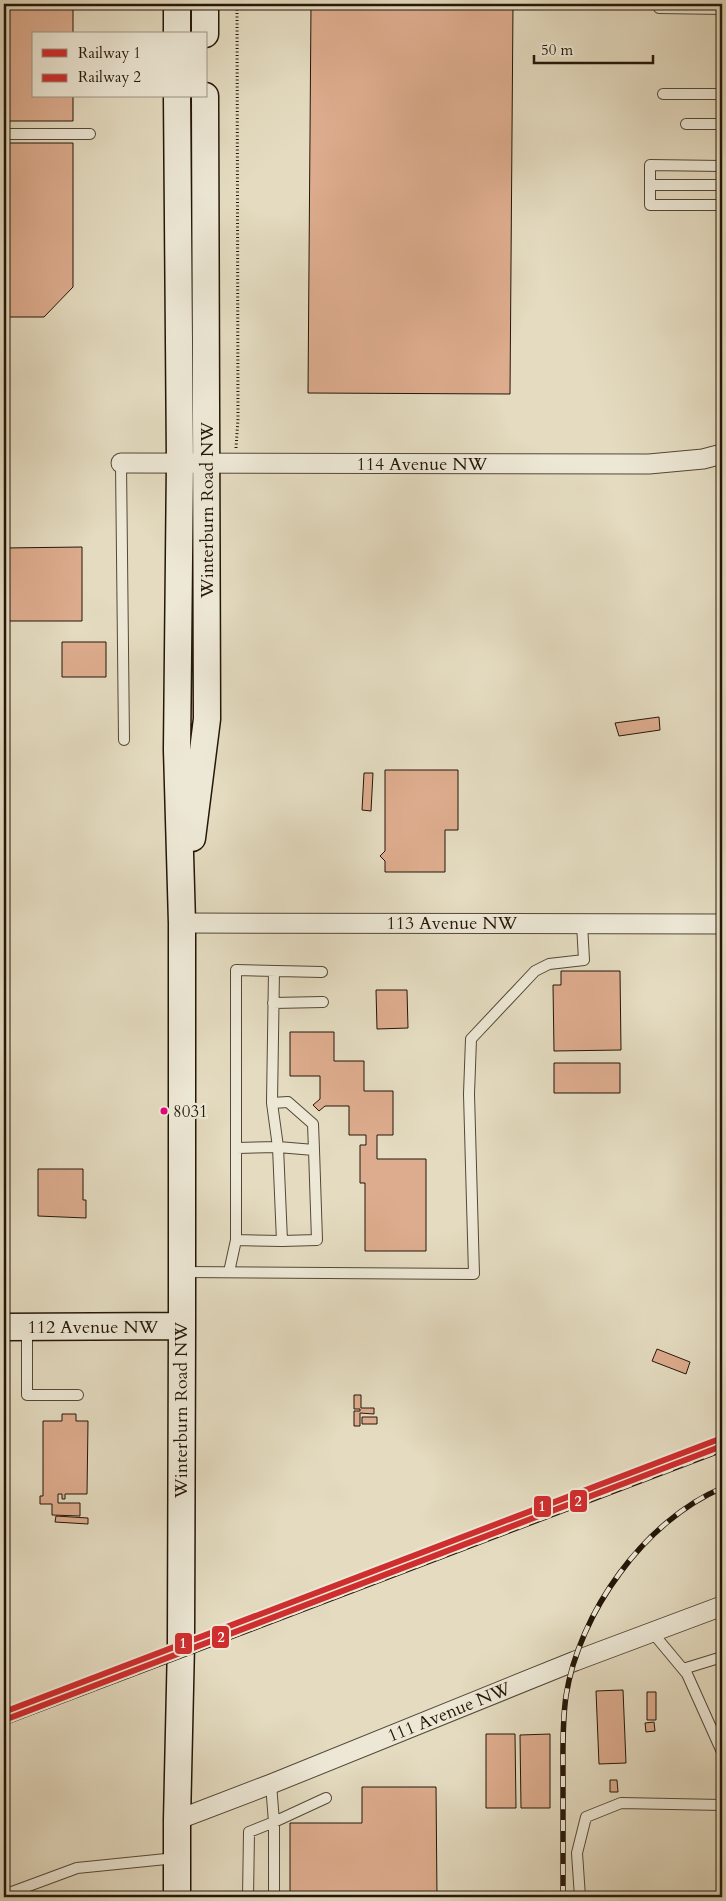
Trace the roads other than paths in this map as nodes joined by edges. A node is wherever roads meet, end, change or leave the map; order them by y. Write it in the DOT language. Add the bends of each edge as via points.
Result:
graph roads {
  1 [pos="177,4"];
  2 [pos="205,4"];
  3 [pos="659,4"];
  4 [pos="722,9"];
  5 [pos="177,32"];
  6 [pos="205,32"];
  7 [pos="663,94"];
  8 [pos="722,94"];
  9 [pos="178,98"];
  10 [pos="205,98"];
  11 [pos="686,124"];
  12 [pos="722,124"];
  13 [pos="4,134"];
  14 [pos="90,134"];
  15 [pos="722,166"];
  16 [pos="650,185"];
  17 [pos="722,185"];
  18 [pos="722,205"];
  19 [pos="722,454"];
  20 [pos="180,462"];
  21 [pos="121,463"];
  22 [pos="207,463"];
  23 [pos="124,740"];
  24 [pos="182,923"];
  25 [pos="582,924"];
  26 [pos="722,924"];
  27 [pos="274,971"];
  28 [pos="322,972"];
  29 [pos="322,1002"];
  30 [pos="273,1003"];
  31 [pos="272,1103"];
  32 [pos="278,1147"];
  33 [pos="237,1148"];
  34 [pos="314,1150"];
  35 [pos="236,1240"];
  36 [pos="282,1241"];
  37 [pos="182,1272"];
  38 [pos="229,1272"];
  39 [pos="182,1326"];
  40 [pos="15,1327"];
  41 [pos="78,1395"];
  42 [pos="722,1606"];
  43 [pos="652,1632"];
  44 [pos="722,1657"];
  45 [pos="683,1670"];
  46 [pos="722,1752"];
  47 [pos="271,1784"];
  48 [pos="326,1798"];
  49 [pos="722,1805"];
  50 [pos="177,1820"];
  51 [pos="274,1822"];
  52 [pos="177,1858"];
  53 [pos="4,1895"];
  54 [pos="177,1897"];
  55 [pos="248,1897"];
  56 [pos="274,1897"];
  57 [pos="580,1897"];
  1 -- 5 [label="main road"];
  2 -- 6 [label="main road"];
  3 -- 4 [label="lane" via="659,8"];
  7 -- 8 [label="lane"];
  9 -- 20 [label="main road, Winterburn Road NW"];
  10 -- 22 [label="main road, Winterburn Road NW"];
  11 -- 12 [label="lane"];
  13 -- 14 [label="lane"];
  15 -- 16 [label="lane" via="650,165"];
  16 -- 17 [label="lane"];
  16 -- 18 [label="lane" via="650,205"];
  19 -- 22 [label="street, 114 Avenue NW" via="704,459 649,464"];
  20 -- 21 [label="street, 114 Avenue NW"];
  20 -- 22 [label="street, 114 Avenue NW"];
  20 -- 24 [label="main road, Winterburn Road NW" via="177,750"];
  21 -- 23 [label="lane"];
  22 -- 24 [label="main road, Winterburn Road NW" via="207,720"];
  24 -- 25 [label="street, 113 Avenue NW"];
  24 -- 37 [label="main road, Winterburn Road NW"];
  25 -- 26 [label="street, 113 Avenue NW"];
  25 -- 38 [label="lane" via="584,960 549,964 535,970 471,1039 469,1094 474,1274"];
  27 -- 28 [label="lane"];
  27 -- 30 [label="lane"];
  27 -- 33 [label="lane" via="236,970"];
  29 -- 30 [label="lane"];
  30 -- 31 [label="lane"];
  31 -- 32 [label="lane"];
  31 -- 34 [label="lane" via="288,1102 313,1124"];
  32 -- 33 [label="lane"];
  32 -- 34 [label="lane"];
  32 -- 36 [label="lane"];
  33 -- 35 [label="lane"];
  34 -- 36 [label="lane" via="317,1240"];
  35 -- 36 [label="lane"];
  35 -- 38 [label="lane"];
  37 -- 38 [label="lane"];
  37 -- 39 [label="main road, Winterburn Road NW"];
  39 -- 40 [label="main road, 112 Avenue NW"];
  39 -- 50 [label="main road, Winterburn Road NW"];
  40 -- 41 [label="lane" via="27,1395"];
  42 -- 43 [label="street, 111 Avenue NW"];
  43 -- 45 [label="lane"];
  43 -- 47 [label="street, 111 Avenue NW"];
  44 -- 45 [label="lane"];
  45 -- 46 [label="lane"];
  47 -- 50 [label="street, 111 Avenue NW"];
  47 -- 51 [label="lane"];
  48 -- 51 [label="lane"];
  49 -- 57 [label="lane" via="621,1803 586,1818 577,1852"];
  50 -- 52 [label="main road, Winterburn Road NW"];
  51 -- 55 [label="lane" via="249,1832"];
  51 -- 56 [label="lane"];
  52 -- 53 [label="lane" via="77,1868"];
  52 -- 54 [label="main road, Winterburn Road NW"];
}
